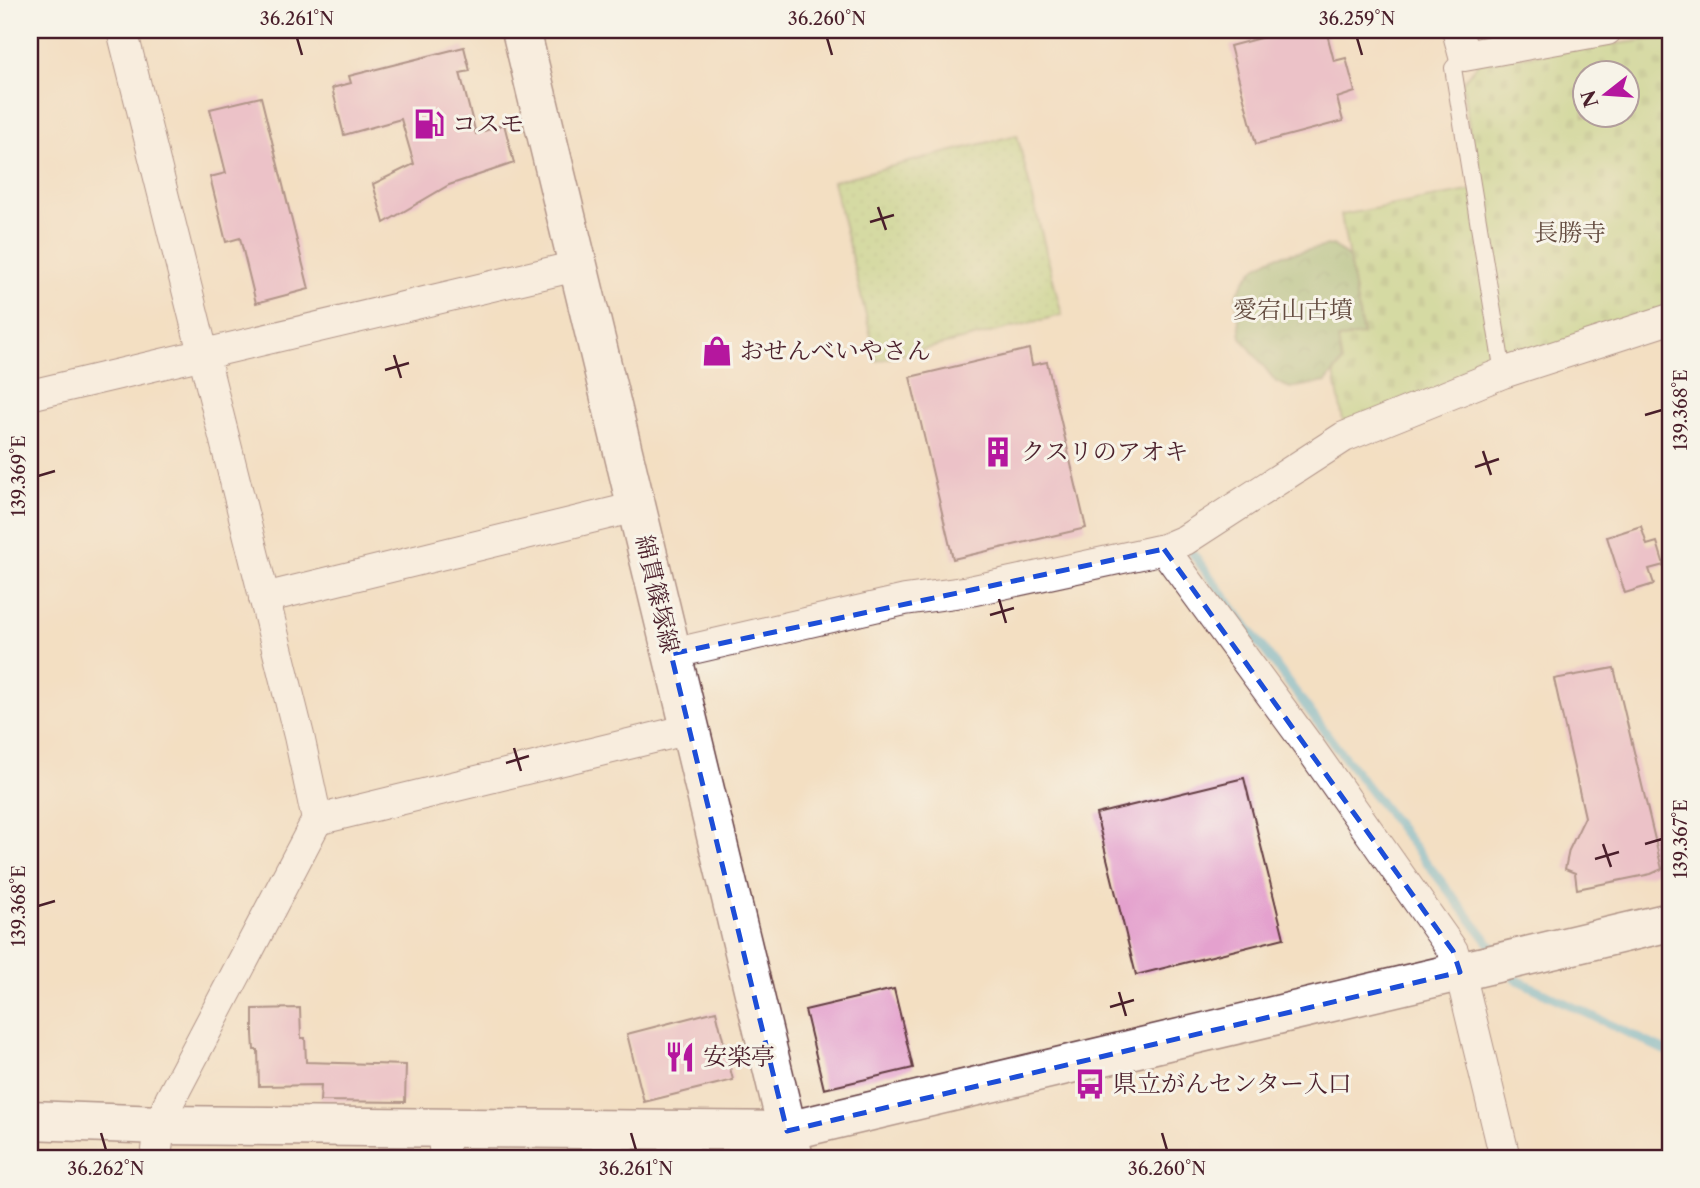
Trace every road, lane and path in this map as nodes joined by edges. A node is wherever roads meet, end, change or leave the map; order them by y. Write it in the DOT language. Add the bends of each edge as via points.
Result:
graph roads {
  1 [pos="122,30"];
  2 [pos="522,30"];
  3 [pos="1607,30"];
  4 [pos="1461,43"];
  5 [pos="578,266"];
  6 [pos="1670,319"];
  7 [pos="202,356"];
  8 [pos="1503,373"];
  9 [pos="30,395"];
  10 [pos="636,507"];
  11 [pos="1164,549"];
  12 [pos="264,598"];
  13 [pos="671,654"];
  14 [pos="690,729"];
  15 [pos="317,820"];
  16 [pos="1670,922"];
  17 [pos="1460,972"];
  18 [pos="30,1120"];
  19 [pos="158,1142"];
  20 [pos="443,1143"];
  21 [pos="790,1145"];
  22 [pos="1505,1158"];
  1 -- 7 [label="street"];
  2 -- 5 [label="street, 綿貫篠塚線"];
  3 -- 4 [label="street"];
  4 -- 8 [label="lane" via="1453,68"];
  5 -- 7 [label="street"];
  5 -- 10 [label="street, 綿貫篠塚線"];
  6 -- 8 [label="street"];
  7 -- 9 [label="street"];
  7 -- 12 [label="street"];
  8 -- 11 [label="street" via="1344,437"];
  10 -- 12 [label="street"];
  10 -- 13 [label="street, 綿貫篠塚線"];
  11 -- 13 [label="street" via="970,591 905,600"];
  11 -- 17 [label="street" via="1453,951"];
  12 -- 15 [label="street"];
  13 -- 14 [label="street, 綿貫篠塚線"];
  14 -- 15 [label="street"];
  14 -- 21 [label="street, 綿貫篠塚線"];
  15 -- 19 [label="street" via="170,1100"];
  16 -- 17 [label="street"];
  17 -- 21 [label="street"];
  17 -- 22 [label="street"];
  18 -- 19 [label="street"];
  19 -- 20 [label="street"];
  20 -- 21 [label="street"];
}
